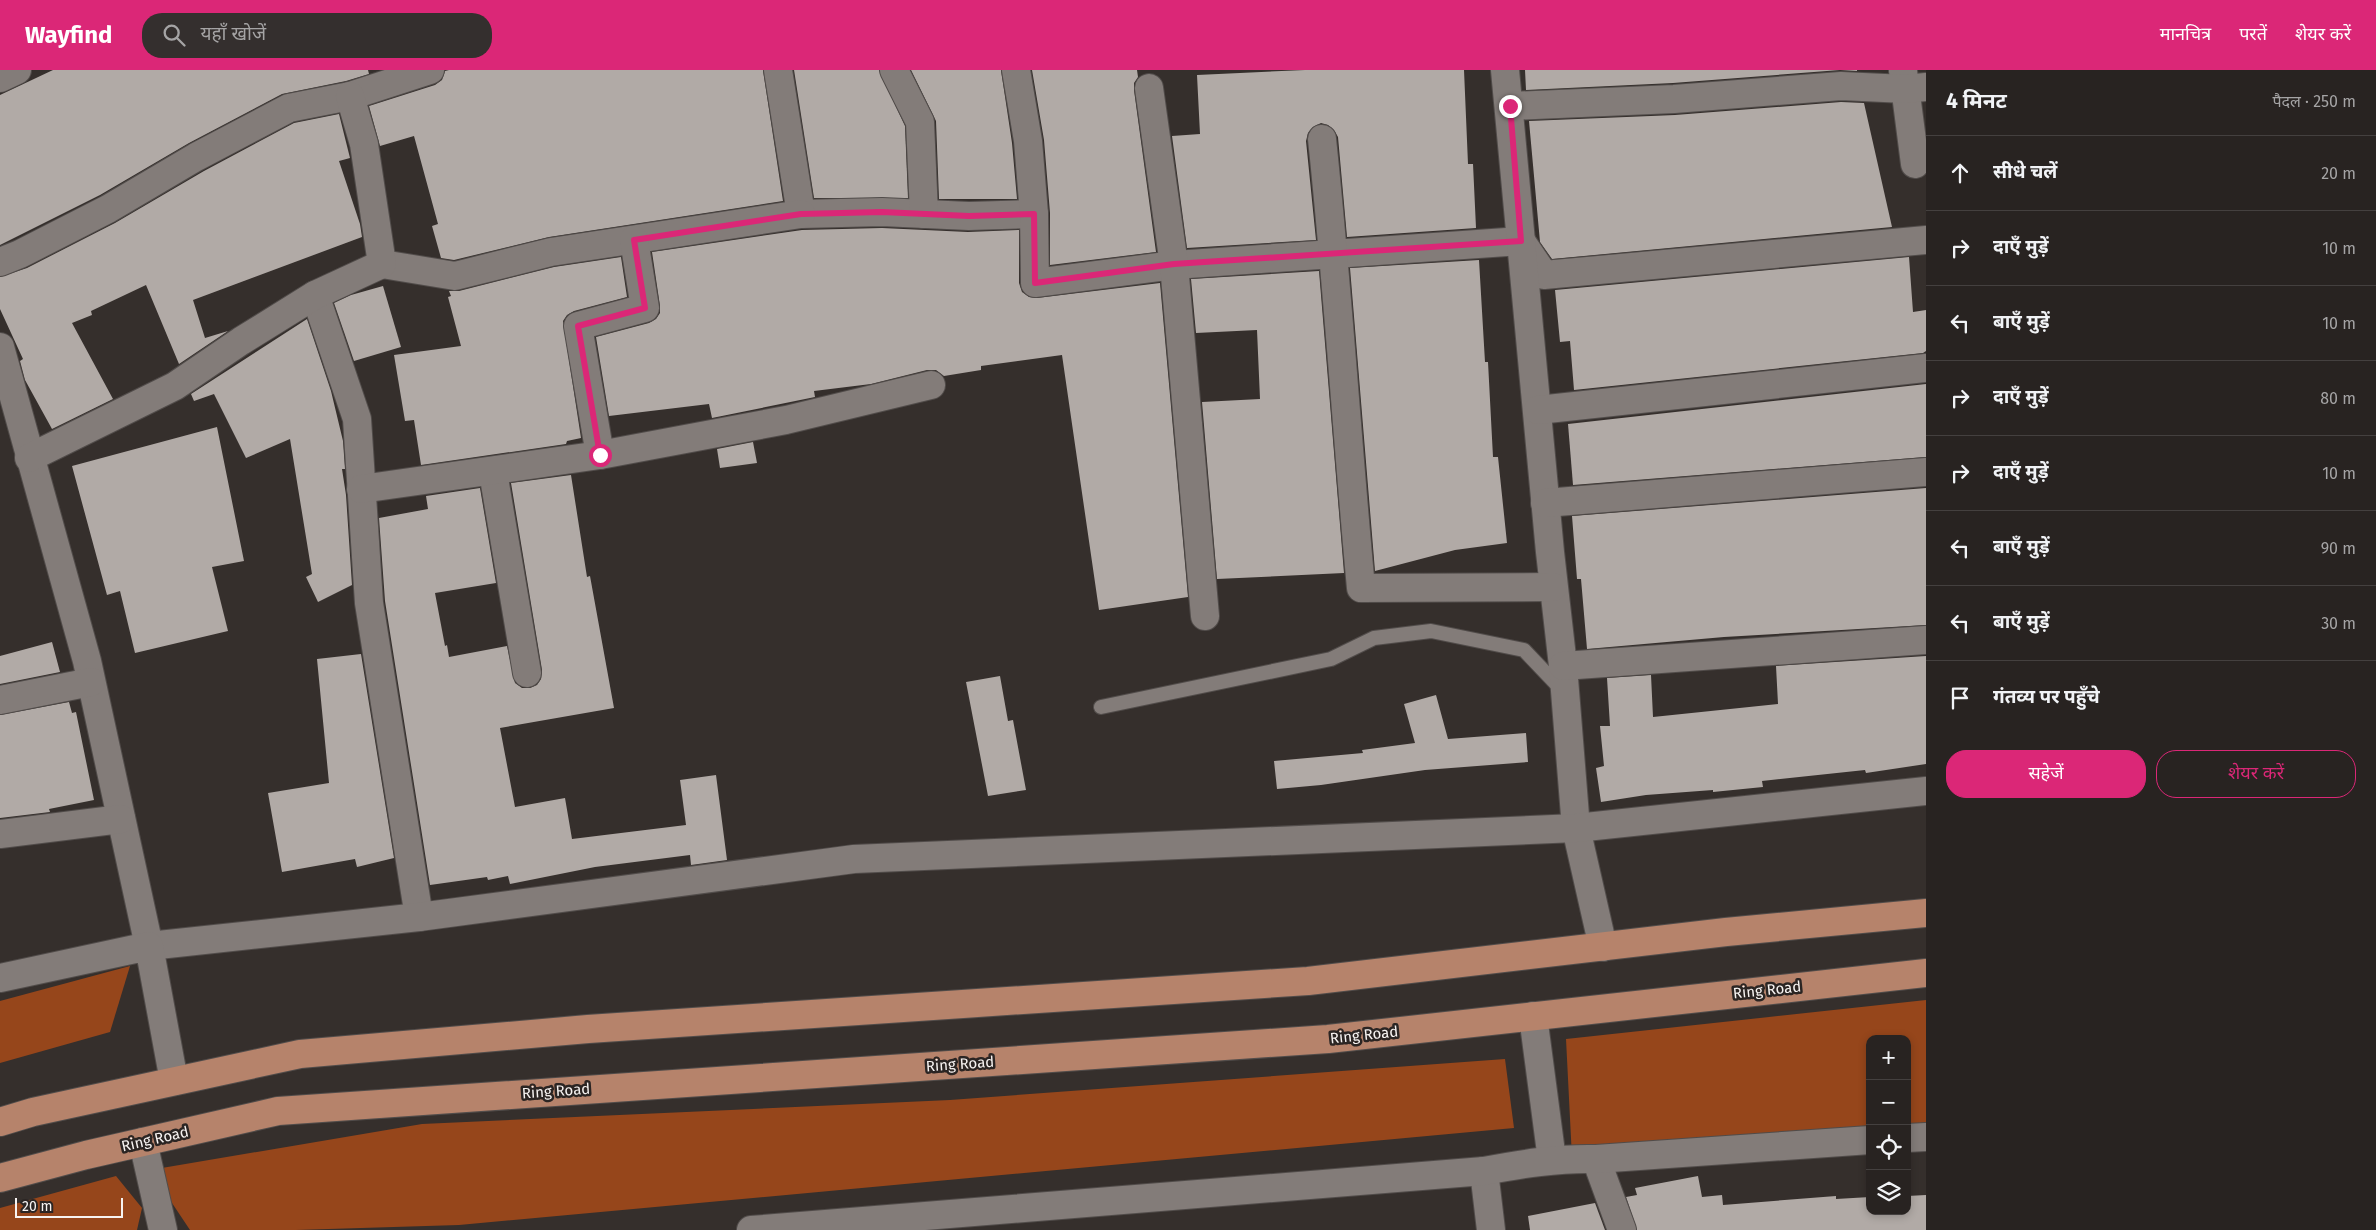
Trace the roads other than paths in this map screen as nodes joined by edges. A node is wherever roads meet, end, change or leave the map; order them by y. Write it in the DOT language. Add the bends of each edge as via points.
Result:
graph roads {
  1 [pos="16,70"];
  2 [pos="430,70"];
  3 [pos="778,70"];
  4 [pos="894,70"];
  5 [pos="1016,70"];
  6 [pos="1505,70"];
  7 [pos="0,78"];
  8 [pos="1912,82"];
  9 [pos="1148,88"];
  10 [pos="350,96"];
  11 [pos="1510,106"];
  12 [pos="1322,139"];
  13 [pos="1915,164"];
  14 [pos="801,214"];
  15 [pos="924,214"];
  16 [pos="1034,214"];
  17 [pos="634,240"];
  18 [pos="1926,240"];
  19 [pos="1521,241"];
  20 [pos="1334,254"];
  21 [pos="0,262"];
  22 [pos="382,264"];
  23 [pos="1174,264"];
  24 [pos="315,295"];
  25 [pos="0,347"];
  26 [pos="1926,368"];
  27 [pos="930,385"];
  28 [pos="1538,410"];
  29 [pos="600,455"];
  30 [pos="29,458"];
  31 [pos="493,472"];
  32 [pos="1926,472"];
  33 [pos="361,489"];
  34 [pos="1545,502"];
  35 [pos="1553,586"];
  36 [pos="1206,616"];
  37 [pos="1926,640"];
  38 [pos="1563,666"];
  39 [pos="527,673"];
  40 [pos="91,682"];
  41 [pos="1564,693"];
  42 [pos="0,700"];
  43 [pos="1101,707"];
  44 [pos="1926,791"];
  45 [pos="121,819"];
  46 [pos="1576,828"];
  47 [pos="0,834"];
  48 [pos="1926,913"];
  49 [pos="419,917"];
  50 [pos="148,946"];
  51 [pos="1603,947"];
  52 [pos="1926,973"];
  53 [pos="0,978"];
  54 [pos="1533,1016"];
  55 [pos="174,1081"];
  56 [pos="0,1122"];
  57 [pos="1926,1136"];
  58 [pos="1911,1138"];
  59 [pos="1866,1140"];
  60 [pos="143,1142"];
  61 [pos="1596,1159"];
  62 [pos="1552,1160"];
  63 [pos="1484,1171"];
  64 [pos="0,1178"];
  65 [pos="163,1230"];
  66 [pos="751,1230"];
  67 [pos="1491,1230"];
  68 [pos="1622,1230"];
  1 -- 7 [label="street"];
  2 -- 10 [label="street"];
  3 -- 14 [label="street"];
  4 -- 15 [label="street" via="920,122"];
  5 -- 16 [label="street" via="1028,141"];
  6 -- 11 [label="street"];
  8 -- 11 [label="street" via="1674,99"];
  8 -- 13 [label="street"];
  9 -- 23 [label="street"];
  10 -- 21 [label="street" via="289,108 196,157 108,209"];
  10 -- 22 [label="street" via="364,144"];
  11 -- 19 [label="street"];
  12 -- 20 [label="street"];
  14 -- 15 [label="street"];
  14 -- 17 [label="street"];
  15 -- 16 [label="street"];
  16 -- 23 [label="street" via="1035,283"];
  17 -- 22 [label="street" via="551,252 455,276"];
  17 -- 29 [label="street" via="645,308 578,326"];
  18 -- 19 [label="street" via="1544,274"];
  19 -- 20 [label="street"];
  19 -- 28 [label="street"];
  20 -- 23 [label="street"];
  20 -- 35 [label="street" via="1361,588"];
  22 -- 24 [label="street"];
  23 -- 36 [label="street"];
  24 -- 30 [label="street" via="175,386"];
  24 -- 33 [label="street" via="357,419"];
  25 -- 30 [label="street"];
  26 -- 28 [label="street"];
  27 -- 29 [label="street" via="786,420"];
  28 -- 34 [label="street"];
  29 -- 31 [label="street"];
  30 -- 40 [label="street"];
  31 -- 33 [label="street"];
  31 -- 39 [label="street"];
  32 -- 34 [label="street"];
  33 -- 49 [label="street" via="369,603"];
  34 -- 35 [label="street"];
  35 -- 38 [label="street"];
  37 -- 38 [label="street"];
  38 -- 41 [label="street"];
  40 -- 42 [label="street"];
  40 -- 45 [label="street"];
  41 -- 43 [label="lane" via="1524,650 1431,631 1374,638 1331,659"];
  41 -- 46 [label="street"];
  44 -- 46 [label="street"];
  45 -- 47 [label="street"];
  45 -- 50 [label="street"];
  46 -- 49 [label="street" via="854,859"];
  46 -- 51 [label="street"];
  48 -- 51 [label="main road"];
  49 -- 50 [label="street"];
  50 -- 53 [label="street"];
  50 -- 55 [label="street"];
  51 -- 55 [label="main road" via="1308,981 598,1028 300,1054"];
  52 -- 54 [label="main road, Ring Road"];
  54 -- 60 [label="main road, Ring Road" via="1318,1040 278,1111"];
  54 -- 62 [label="street"];
  55 -- 56 [label="main road"];
  57 -- 58 [label="street"];
  59 -- 61 [label="street"];
  60 -- 64 [label="main road, Ring Road"];
  60 -- 65 [label="street"];
  61 -- 62 [label="street"];
  61 -- 68 [label="street"];
  62 -- 63 [label="street"];
  63 -- 66 [label="street"];
  63 -- 67 [label="street"];
}
